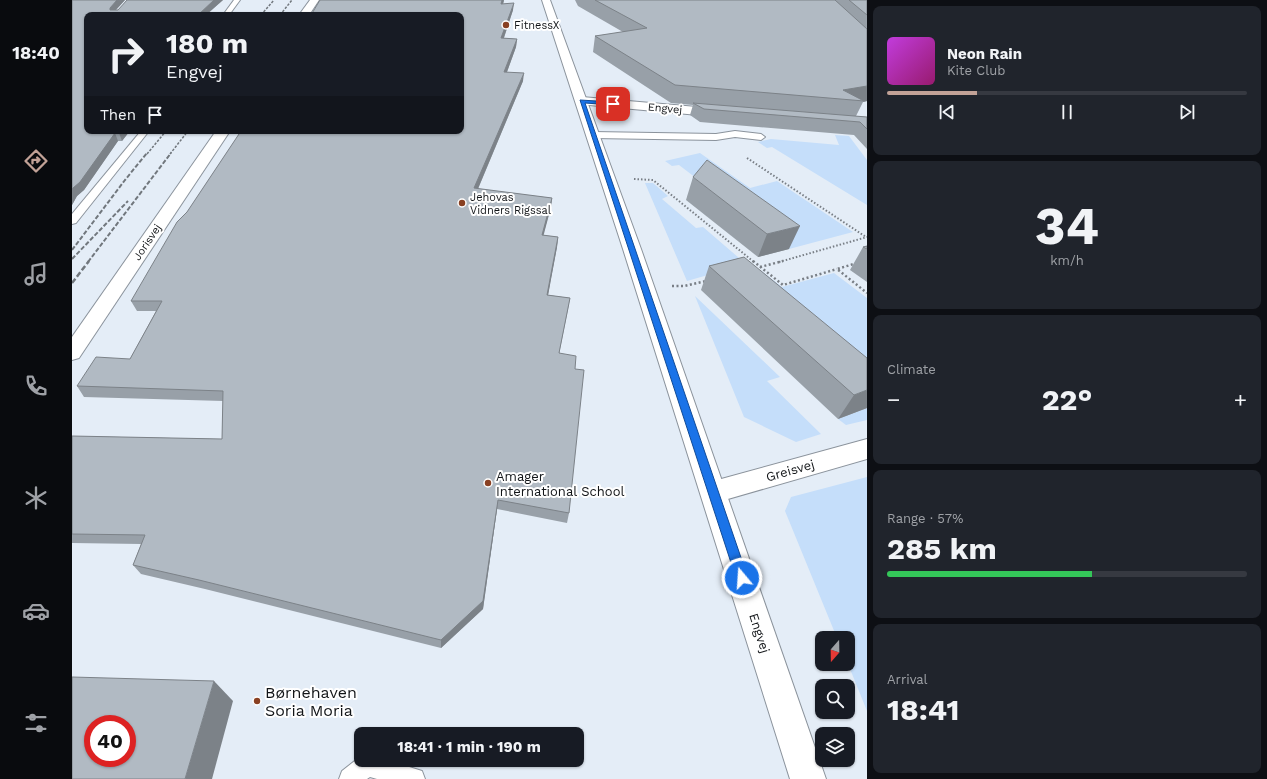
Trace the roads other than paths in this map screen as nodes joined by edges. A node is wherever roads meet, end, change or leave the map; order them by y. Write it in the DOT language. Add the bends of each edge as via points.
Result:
graph roads {
  1 [pos="237,0"];
  2 [pos="315,0"];
  3 [pos="546,0"];
  4 [pos="228,12"];
  5 [pos="306,12"];
  6 [pos="582,101"];
  7 [pos="736,114"];
  8 [pos="143,134"];
  9 [pos="221,134"];
  10 [pos="593,135"];
  11 [pos="762,137"];
  12 [pos="72,221"];
  13 [pos="72,353"];
  14 [pos="867,449"];
  15 [pos="714,492"];
  16 [pos="350,779"];
  17 [pos="414,779"];
  18 [pos="808,779"];
  1 -- 4 [label="lane"];
  2 -- 5 [label="street"];
  3 -- 6 [label="street, Engvej"];
  6 -- 7 [label="street, Engvej"];
  6 -- 10 [label="street, Engvej"];
  8 -- 12 [label="lane"];
  9 -- 13 [label="street, Jorisvej"];
  10 -- 11 [label="lane" via="716,137 735,134"];
  10 -- 15 [label="street, Engvej"];
  14 -- 15 [label="street, Greisvej"];
  15 -- 18 [label="street, Engvej"];
  16 -- 17 [label="lane" via="366,765"];
}
